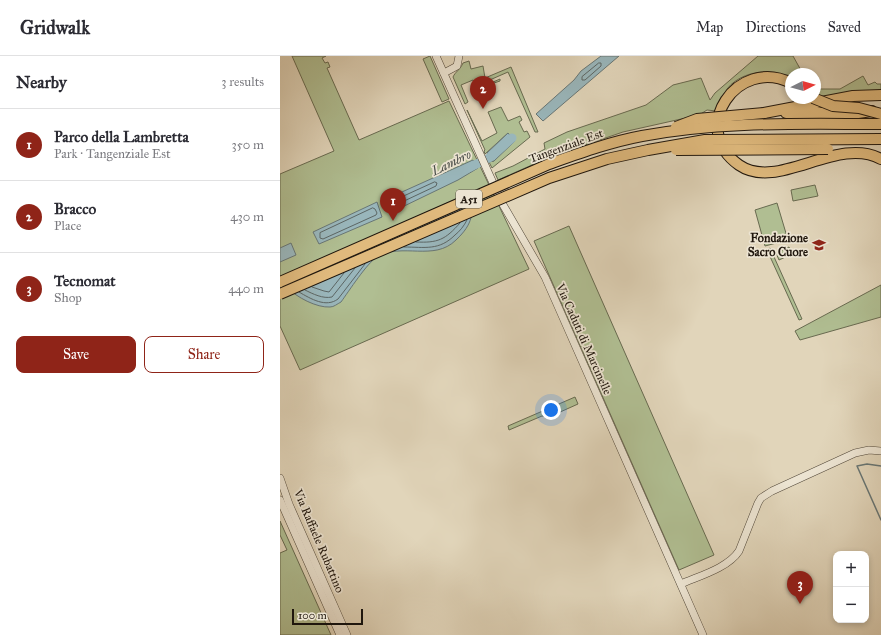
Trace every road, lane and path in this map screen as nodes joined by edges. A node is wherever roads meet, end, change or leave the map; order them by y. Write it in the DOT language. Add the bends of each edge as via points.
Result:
graph roads {
  1 [pos="436,56"];
  2 [pos="459,56"];
  3 [pos="444,73"];
  4 [pos="785,80"];
  5 [pos="881,95"];
  6 [pos="821,101"];
  7 [pos="881,109"];
  8 [pos="764,113"];
  9 [pos="881,114"];
  10 [pos="881,124"];
  11 [pos="662,133"];
  12 [pos="881,139"];
  13 [pos="648,150"];
  14 [pos="881,155"];
  15 [pos="881,159"];
  16 [pos="280,282"];
  17 [pos="280,294"];
  18 [pos="881,451"];
  19 [pos="280,478"];
  20 [pos="280,500"];
  21 [pos="680,584"];
  22 [pos="340,635"];
  23 [pos="347,635"];
  24 [pos="703,635"];
  1 -- 3 [label="street, Via Caduti di Marcinelle"];
  2 -- 3 [label="street" via="457,66"];
  3 -- 21 [label="street, Via Caduti di Marcinelle" via="502,203 545,277"];
  4 -- 15 [label="highway" via="771,76 752,78 738,85 723,102 718,127 722,145 740,165 753,171 769,172 850,152 864,153"];
  5 -- 8 [label="highway" via="853,96"];
  6 -- 9 [label="highway, bridge" via="833,106 860,108"];
  7 -- 8 [label="highway" via="858,113"];
  8 -- 11 [label="highway, bridge" via="698,119"];
  10 -- 11 [label="highway, Tangenziale Est / A51, bridge" via="756,124 714,126"];
  11 -- 16 [label="highway, Tangenziale Est / A51, bridge" via="595,148 549,164"];
  12 -- 13 [label="highway, Tangenziale Est / A51, bridge" via="705,140"];
  13 -- 14 [label="highway, bridge" via="828,149 866,150"];
  13 -- 17 [label="highway, Tangenziale Est / A51, bridge" via="607,159 549,178"];
  18 -- 21 [label="street" via="854,452 772,490 758,503 734,558"];
  19 -- 23 [label="street, Via Raffaele Rubattino"];
  20 -- 22 [label="street, Via Raffaele Rubattino"];
  21 -- 24 [label="street, Via Caduti di Marcinelle"];
}
